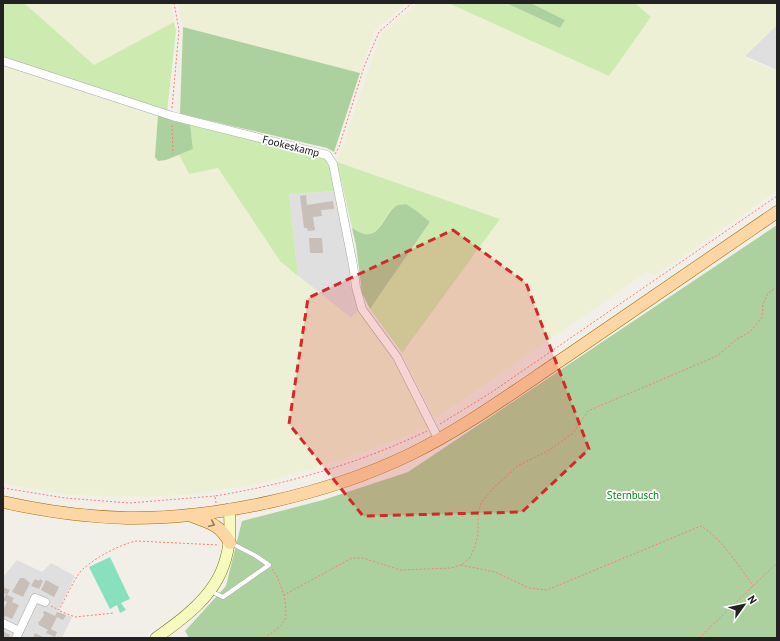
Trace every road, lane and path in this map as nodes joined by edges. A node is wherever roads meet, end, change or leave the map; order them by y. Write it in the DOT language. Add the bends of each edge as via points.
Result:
graph roads {
  1 [pos="174,3"];
  2 [pos="412,3"];
  3 [pos="3,61"];
  4 [pos="172,116"];
  5 [pos="173,154"];
  6 [pos="330,159"];
  7 [pos="777,196"];
  8 [pos="777,212"];
  9 [pos="777,287"];
  10 [pos="433,428"];
  11 [pos="439,440"];
  12 [pos="3,488"];
  13 [pos="215,496"];
  14 [pos="3,502"];
  15 [pos="229,509"];
  16 [pos="217,511"];
  17 [pos="188,514"];
  18 [pos="226,543"];
  19 [pos="777,563"];
  20 [pos="269,565"];
  21 [pos="462,565"];
  22 [pos="753,586"];
  23 [pos="210,591"];
  24 [pos="284,596"];
  25 [pos="45,602"];
  26 [pos="59,610"];
  27 [pos="114,613"];
  28 [pos="3,623"];
  29 [pos="18,635"];
  30 [pos="156,638"];
  31 [pos="264,638"];
  32 [pos="699,638"];
  1 -- 4 [label="path" via="179,30"];
  2 -- 6 [label="path" via="379,32 364,67 339,147"];
  3 -- 4 [label="street, Fookeskamp"];
  4 -- 5 [label="path"];
  4 -- 6 [label="street, Fookeskamp" via="327,155"];
  6 -- 10 [label="street, Fookeskamp" via="362,308 397,357"];
  7 -- 10 [label="path" via="492,392"];
  8 -- 11 [label="main road" via="468,423"];
  9 -- 21 [label="path" via="768,293 762,317 750,332 716,356 588,411 573,433 548,452 519,465 493,488 481,503 475,546 470,558"];
  10 -- 11 [label="street, Fookeskamp"];
  10 -- 13 [label="path" via="334,468 292,480"];
  11 -- 15 [label="main road" via="374,470 323,488 266,503"];
  12 -- 13 [label="path" via="64,498 130,503"];
  13 -- 16 [label="path"];
  14 -- 17 [label="main road" via="77,515 126,518"];
  15 -- 16 [label="main road"];
  15 -- 18 [label="main road" via="231,532"];
  16 -- 17 [label="main road"];
  17 -- 18 [label="main road, one-way" via="217,526 225,534"];
  18 -- 20 [label="lane" via="256,556"];
  18 -- 23 [label="main road" via="226,562"];
  18 -- 26 [label="path" via="218,546 136,541 126,543 90,563 79,574"];
  19 -- 22 [label="path"];
  20 -- 23 [label="lane" via="223,597"];
  20 -- 24 [label="path" via="277,576"];
  21 -- 22 [label="path" via="495,572 529,588 547,590 701,526 708,530 738,564"];
  21 -- 24 [label="path" via="451,568 400,570 363,558 352,558"];
  22 -- 32 [label="path"];
  23 -- 30 [label="main road" via="196,607"];
  24 -- 31 [label="path" via="287,611 282,625"];
  25 -- 26 [label="path"];
  25 -- 29 [label="street" via="35,598"];
  26 -- 27 [label="path" via="75,617"];
  28 -- 29 [label="street"];
}
